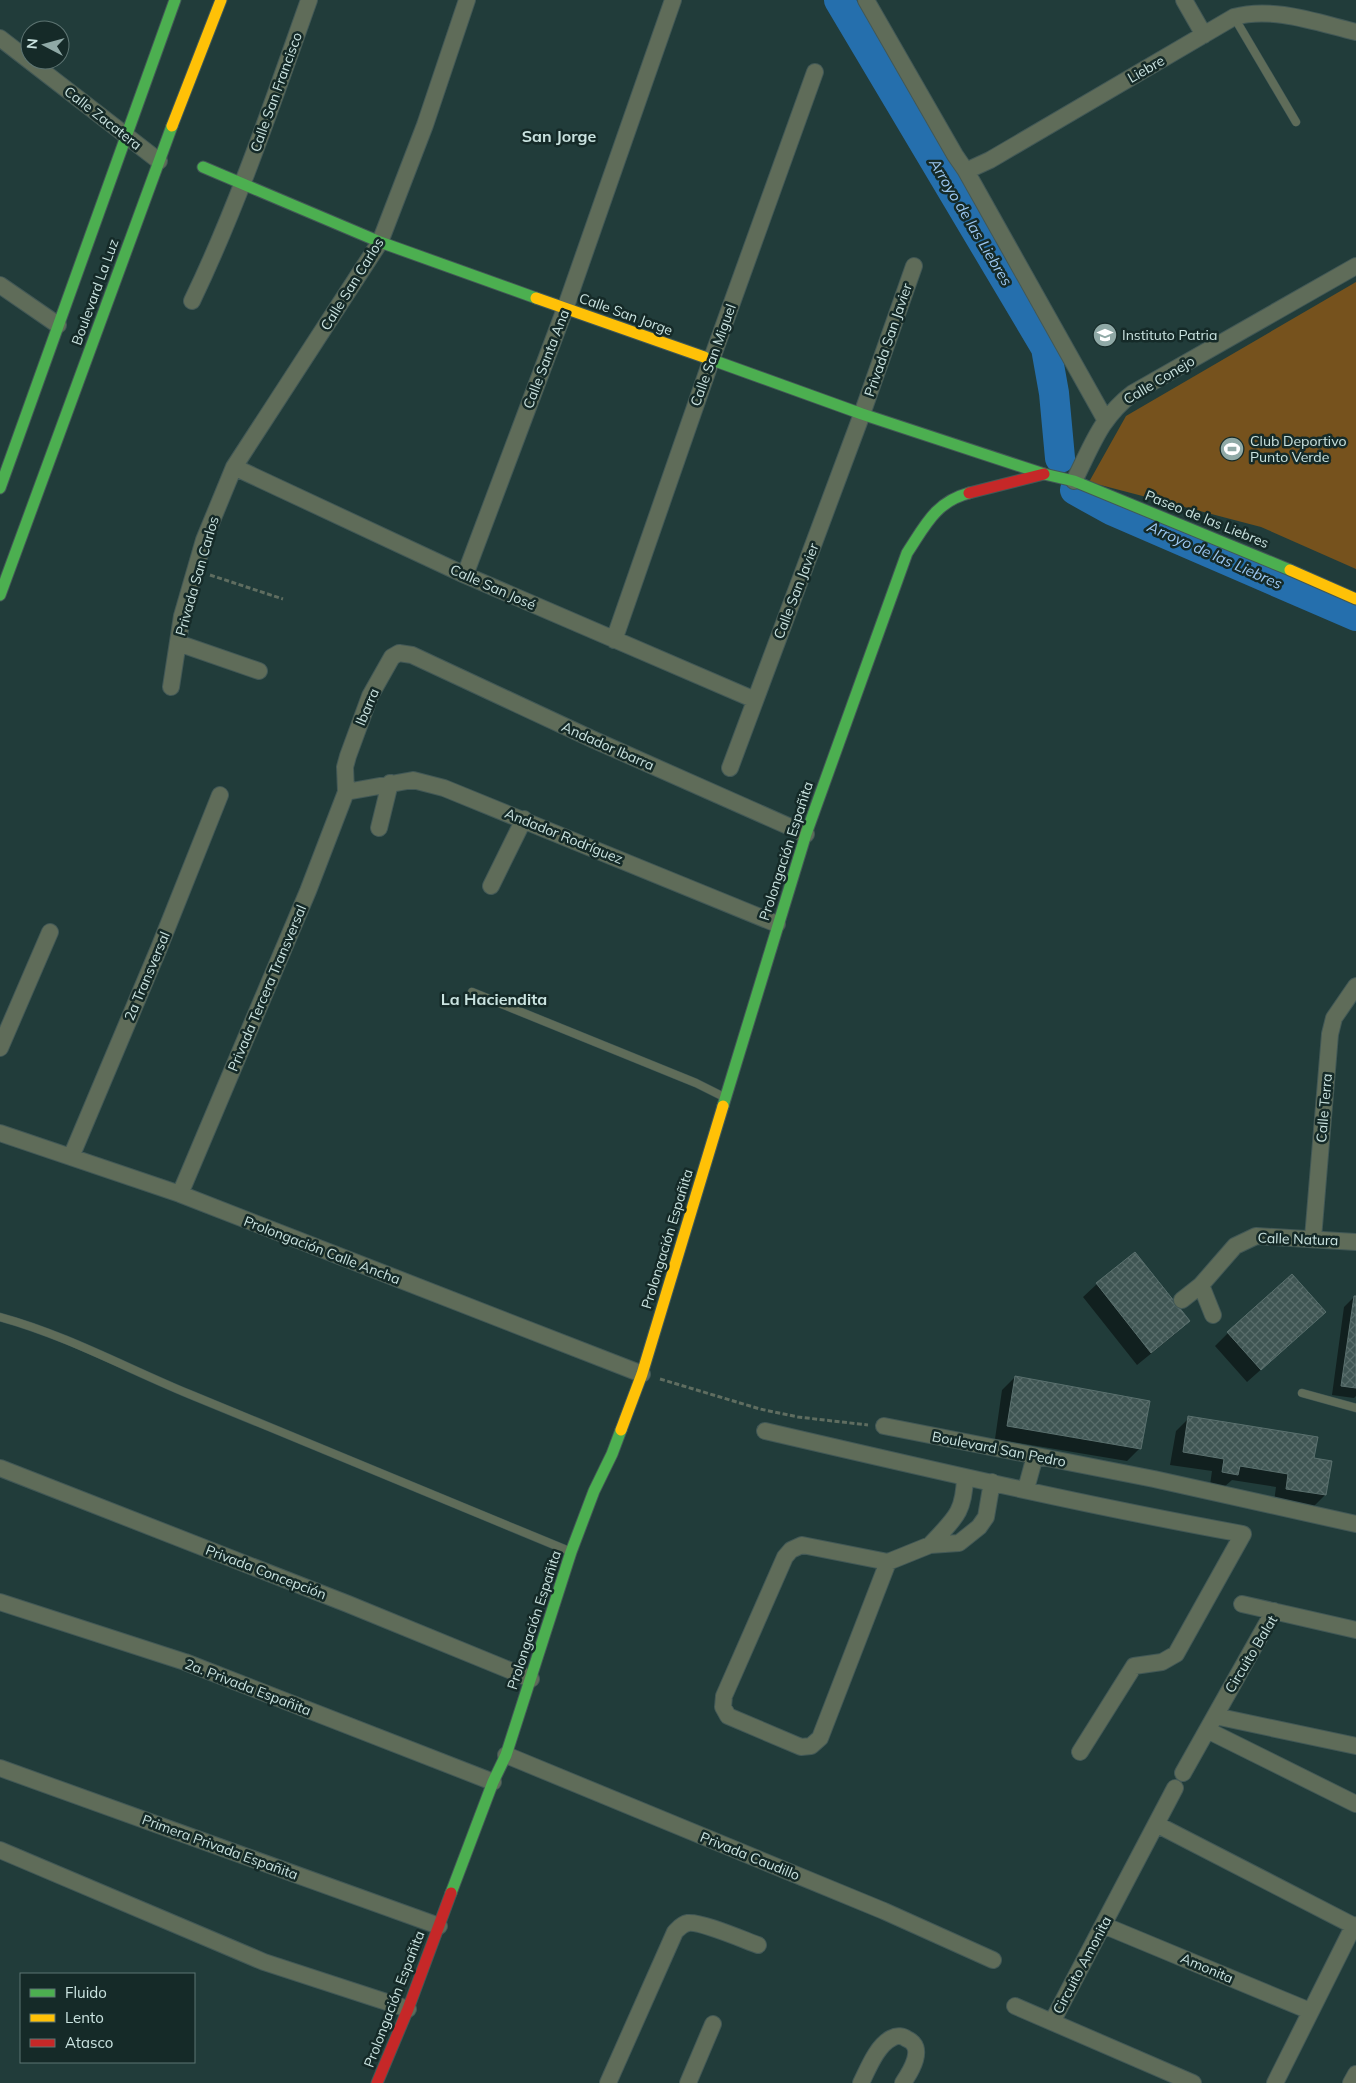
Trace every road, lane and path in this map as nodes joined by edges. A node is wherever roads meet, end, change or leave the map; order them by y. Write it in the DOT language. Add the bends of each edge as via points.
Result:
graph roads {
  1 [pos="174,0"];
  2 [pos="221,0"];
  3 [pos="309,0"];
  4 [pos="467,0"];
  5 [pos="674,0"];
  6 [pos="866,0"];
  7 [pos="1184,0"];
  8 [pos="1234,17"];
  9 [pos="1356,32"];
  10 [pos="1204,35"];
  11 [pos="0,38"];
  12 [pos="815,72"];
  13 [pos="1296,122"];
  14 [pos="127,137"];
  15 [pos="159,160"];
  16 [pos="203,167"];
  17 [pos="966,171"];
  18 [pos="243,184"];
  19 [pos="380,242"];
  20 [pos="914,266"];
  21 [pos="1356,266"];
  22 [pos="0,285"];
  23 [pos="192,301"];
  24 [pos="565,309"];
  25 [pos="58,325"];
  26 [pos="711,361"];
  27 [pos="862,414"];
  28 [pos="1106,419"];
  29 [pos="234,467"];
  30 [pos="1044,474"];
  31 [pos="1074,481"];
  32 [pos="0,488"];
  33 [pos="196,571"];
  34 [pos="465,575"];
  35 [pos="0,595"];
  36 [pos="283,598"];
  37 [pos="1356,600"];
  38 [pos="614,640"];
  39 [pos="178,643"];
  40 [pos="412,655"];
  41 [pos="259,671"];
  42 [pos="172,687"];
  43 [pos="755,700"];
  44 [pos="730,768"];
  45 [pos="390,783"];
  46 [pos="345,786"];
  47 [pos="220,795"];
  48 [pos="524,819"];
  49 [pos="379,828"];
  50 [pos="806,834"];
  51 [pos="491,886"];
  52 [pos="777,924"];
  53 [pos="50,932"];
  54 [pos="1356,986"];
  55 [pos="472,992"];
  56 [pos="0,1048"];
  57 [pos="725,1097"];
  58 [pos="0,1133"];
  59 [pos="71,1157"];
  60 [pos="180,1194"];
  61 [pos="1313,1238"];
  62 [pos="1356,1242"];
  63 [pos="1201,1285"];
  64 [pos="1182,1300"];
  65 [pos="1213,1315"];
  66 [pos="0,1317"];
  67 [pos="642,1374"];
  68 [pos="1302,1393"];
  69 [pos="1356,1408"];
  70 [pos="884,1426"];
  71 [pos="765,1431"];
  72 [pos="1035,1456"];
  73 [pos="0,1468"];
  74 [pos="965,1477"];
  75 [pos="992,1482"];
  76 [pos="1026,1489"];
  77 [pos="1355,1522"];
  78 [pos="930,1544"];
  79 [pos="571,1552"];
  80 [pos="888,1562"];
  81 [pos="0,1602"];
  82 [pos="1242,1604"];
  83 [pos="1274,1611"];
  84 [pos="1356,1630"];
  85 [pos="532,1679"];
  86 [pos="1211,1723"];
  87 [pos="1356,1746"];
  88 [pos="1080,1752"];
  89 [pos="506,1754"];
  90 [pos="0,1768"];
  91 [pos="1183,1772"];
  92 [pos="494,1782"];
  93 [pos="1175,1788"];
  94 [pos="1356,1804"];
  95 [pos="1156,1824"];
  96 [pos="0,1850"];
  97 [pos="1103,1925"];
  98 [pos="439,1926"];
  99 [pos="1355,1926"];
  100 [pos="758,1945"];
  101 [pos="993,1960"];
  102 [pos="1015,2006"];
  103 [pos="408,2009"];
  104 [pos="1310,2011"];
  105 [pos="1052,2022"];
  106 [pos="713,2024"];
  107 [pos="1356,2074"];
  108 [pos="377,2083"];
  109 [pos="608,2083"];
  110 [pos="688,2083"];
  111 [pos="861,2083"];
  112 [pos="903,2083"];
  113 [pos="1193,2083"];
  114 [pos="1275,2083"];
  115 [pos="1351,2083"];
  1 -- 14 [label="street, Boulevard La Luz"];
  2 -- 15 [label="street, Boulevard La Luz"];
  3 -- 18 [label="street, Calle San Francisco"];
  4 -- 19 [label="street, Calle San Carlos" via="425,125"];
  5 -- 24 [label="street, Calle Santa Ana"];
  6 -- 17 [label="street"];
  7 -- 10 [label="street"];
  8 -- 9 [label="street, Liebre" via="1268,14"];
  8 -- 10 [label="street, Liebre"];
  8 -- 13 [label="lane"];
  10 -- 17 [label="street, Liebre"];
  11 -- 14 [label="street, Calle Zacatera"];
  12 -- 26 [label="street, Calle San Miguel"];
  14 -- 15 [label="street, Calle Zacatera"];
  14 -- 25 [label="street, Boulevard La Luz"];
  15 -- 35 [label="street, Boulevard La Luz"];
  16 -- 18 [label="street, Calle San Jorge"];
  17 -- 28 [label="street"];
  18 -- 19 [label="street, Calle San Jorge"];
  18 -- 23 [label="street, Calle San Francisco" via="220,244"];
  19 -- 24 [label="street, Calle San Jorge"];
  19 -- 29 [label="street, Calle San Carlos"];
  20 -- 27 [label="street, Privada San Javier"];
  21 -- 28 [label="street, Calle Conejo" via="1133,394 1118,404"];
  22 -- 25 [label="street"];
  24 -- 26 [label="street, Calle San Jorge"];
  24 -- 34 [label="street, Calle Santa Ana"];
  25 -- 32 [label="street, Boulevard La Luz"];
  26 -- 27 [label="street, Calle San Jorge"];
  26 -- 38 [label="street, Calle San Miguel"];
  27 -- 30 [label="street, Calle San Jorge"];
  27 -- 43 [label="street, Calle San Javier"];
  28 -- 31 [label="street, Calle Conejo"];
  29 -- 33 [label="street, Privada San Carlos" via="204,540"];
  29 -- 34 [label="street, Calle San José"];
  30 -- 31 [label="street, Paseo de las Liebres"];
  30 -- 50 [label="street, Prolongación Españita" via="954,497 934,512 920,531 907,552"];
  31 -- 37 [label="street, Paseo de las Liebres"];
  33 -- 36 [label="path"];
  33 -- 39 [label="street, Privada San Carlos" via="182,616"];
  34 -- 38 [label="street, Calle San José"];
  38 -- 43 [label="street, Calle San José"];
  39 -- 41 [label="street"];
  39 -- 42 [label="street, Privada San Carlos"];
  40 -- 46 [label="street, Ibarra" via="399,653 386,664 370,696 348,756"];
  40 -- 50 [label="street, Andador Ibarra"];
  43 -- 44 [label="street, Calle San Javier"];
  45 -- 46 [label="street, Andador Rodríguez"];
  45 -- 48 [label="street, Andador Rodríguez" via="426,782"];
  45 -- 49 [label="street"];
  46 -- 60 [label="street, Privada Tercera Transversal" via="308,891"];
  47 -- 59 [label="street, 2a Transversal"];
  48 -- 51 [label="street"];
  48 -- 52 [label="street, Andador Rodríguez"];
  50 -- 52 [label="street, Prolongación Españita"];
  52 -- 57 [label="street, Prolongación Españita"];
  53 -- 56 [label="street"];
  54 -- 61 [label="street, Calle Terra" via="1334,1018 1330,1034"];
  55 -- 57 [label="lane"];
  57 -- 67 [label="street, Prolongación Españita"];
  58 -- 59 [label="street, Prolongación Calle Ancha"];
  59 -- 60 [label="street, Prolongación Calle Ancha"];
  60 -- 67 [label="street, Prolongación Calle Ancha"];
  61 -- 62 [label="street, Calle Natura"];
  61 -- 63 [label="street, Calle Natura" via="1256,1236 1246,1239 1235,1246"];
  63 -- 64 [label="street, Calle Natura"];
  63 -- 65 [label="street"];
  66 -- 79 [label="lane" via="77,1343 146,1376"];
  67 -- 70 [label="path" via="760,1408"];
  67 -- 79 [label="street, Prolongación Españita"];
  68 -- 69 [label="lane"];
  70 -- 72 [label="street, Boulevard San Pedro"];
  71 -- 74 [label="street"];
  72 -- 76 [label="street"];
  72 -- 77 [label="street, Boulevard San Pedro"];
  73 -- 85 [label="street, Privada Concepción"];
  74 -- 75 [label="street"];
  74 -- 78 [label="street" via="964,1498 956,1516"];
  75 -- 76 [label="street"];
  75 -- 78 [label="street" via="986,1517 979,1527 958,1543"];
  76 -- 88 [label="street" via="1143,1516 1243,1534 1176,1654 1162,1662 1134,1666"];
  78 -- 80 [label="street"];
  79 -- 85 [label="street, Prolongación Españita"];
  80 -- 80 [label="street" via="802,1545 791,1550 785,1557 724,1696 723,1707 728,1716 801,1747 812,1746 820,1738"];
  81 -- 92 [label="street, 2a. Privada Españita" via="185,1662"];
  82 -- 83 [label="street"];
  83 -- 84 [label="street, Circuito Balat"];
  83 -- 86 [label="street, Circuito Balat"];
  85 -- 89 [label="street, Prolongación Españita"];
  86 -- 87 [label="street"];
  86 -- 91 [label="street, Circuito Balat"];
  86 -- 94 [label="street"];
  89 -- 92 [label="street, Prolongación Españita"];
  89 -- 101 [label="street, Privada Caudillo" via="884,1911"];
  90 -- 98 [label="street, Primera Privada Españita"];
  92 -- 98 [label="street, Prolongación Españita"];
  93 -- 95 [label="street, Circuito Amonita"];
  95 -- 97 [label="street, Circuito Amonita"];
  95 -- 99 [label="street"];
  96 -- 103 [label="street" via="264,1962"];
  97 -- 104 [label="street, Amonita"];
  97 -- 105 [label="street, Circuito Amonita"];
  98 -- 103 [label="street, Prolongación Españita"];
  99 -- 104 [label="street"];
  100 -- 109 [label="street" via="690,1922 681,1926 675,1932"];
  102 -- 105 [label="street"];
  103 -- 108 [label="street, Prolongación Españita"];
  104 -- 114 [label="street"];
  105 -- 113 [label="street, Circuito Amonita"];
  106 -- 110 [label="street"];
  107 -- 115 [label="street"];
  111 -- 112 [label="street" via="880,2049 897,2036 911,2040 916,2051 911,2071"];
}
